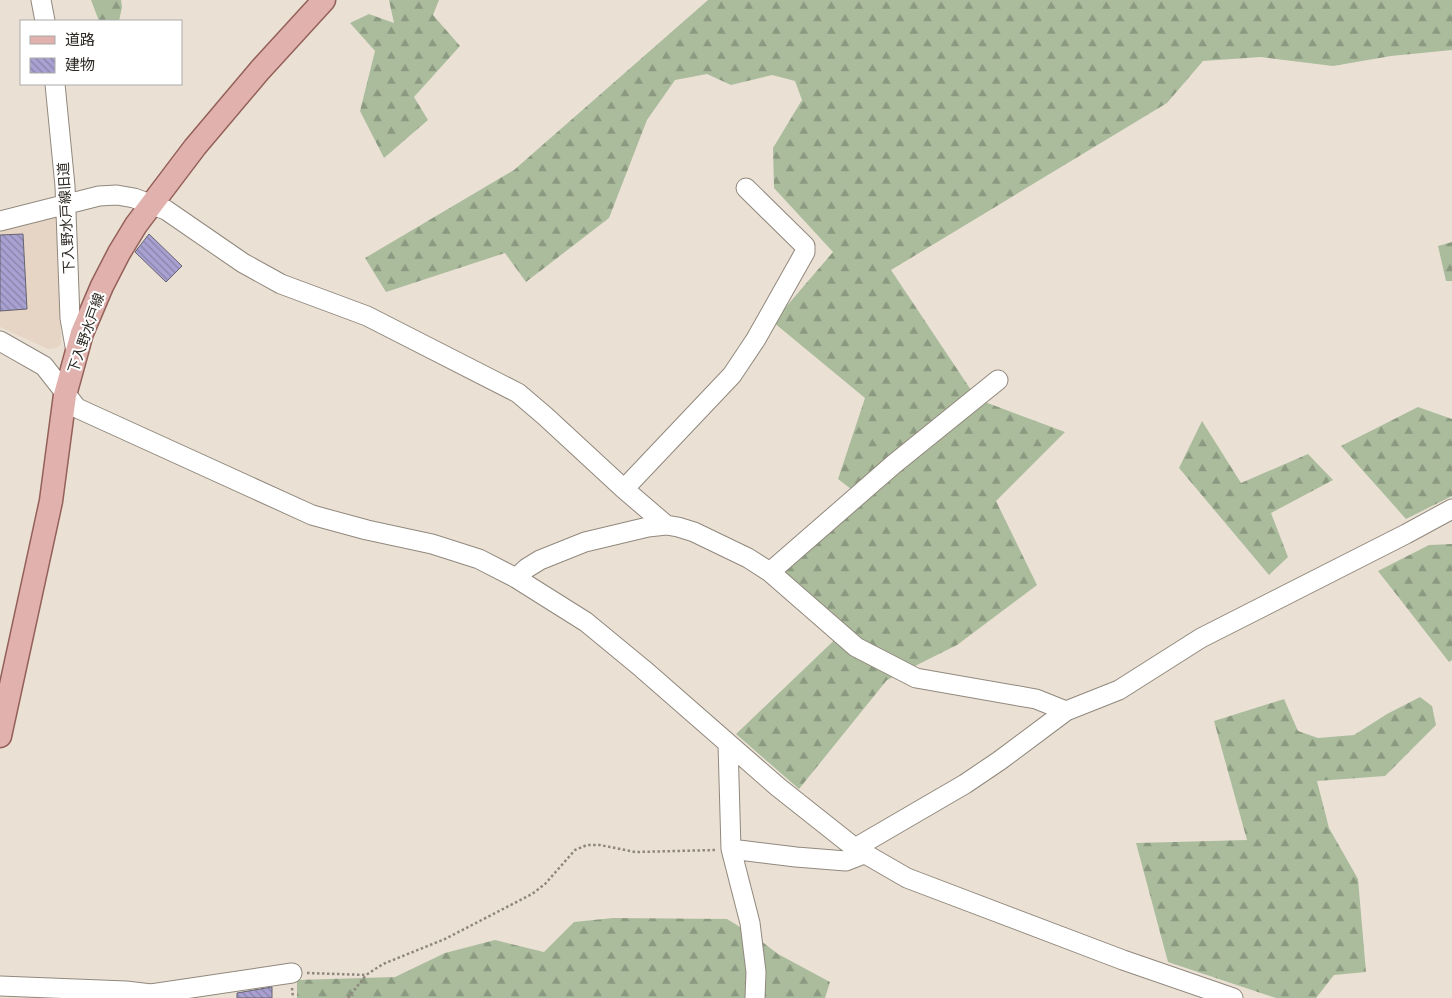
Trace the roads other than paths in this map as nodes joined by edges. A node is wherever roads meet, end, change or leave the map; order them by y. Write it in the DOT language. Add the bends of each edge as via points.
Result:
graph roads {
  1 [pos="41,0"];
  2 [pos="316,3"];
  3 [pos="45,20"];
  4 [pos="55,85"];
  5 [pos="746,188"];
  6 [pos="66,204"];
  7 [pos="152,205"];
  8 [pos="0,221"];
  9 [pos="0,341"];
  10 [pos="76,352"];
  11 [pos="998,380"];
  12 [pos="65,395"];
  13 [pos="624,489"];
  14 [pos="1452,509"];
  15 [pos="666,526"];
  16 [pos="770,572"];
  17 [pos="516,578"];
  18 [pos="1066,711"];
  19 [pos="0,736"];
  20 [pos="728,744"];
  21 [pos="731,849"];
  22 [pos="860,851"];
  23 [pos="292,973"];
  24 [pos="0,986"];
  25 [pos="755,998"];
  26 [pos="1233,998"];
  1 -- 3 [label="street"];
  2 -- 7 [label="main road, 下入野水戸線" via="195,147"];
  4 -- 6 [label="street, 下入野水戸線旧道"];
  5 -- 13 [label="street" via="805,246 805,252 732,375"];
  6 -- 7 [label="street" via="117,194"];
  6 -- 8 [label="street"];
  6 -- 10 [label="street, 下入野水戸線旧道" via="70,318"];
  7 -- 10 [label="main road, 下入野水戸線" via="119,253 98,294"];
  7 -- 13 [label="street" via="166,210 243,263 281,284 367,316 518,393"];
  9 -- 12 [label="street" via="44,366"];
  10 -- 12 [label="main road, 下入野水戸線"];
  11 -- 16 [label="street" via="894,464"];
  12 -- 17 [label="street" via="77,408 312,515 432,544 479,559"];
  12 -- 19 [label="main road, 下入野水戸線" via="50,501"];
  13 -- 15 [label="street"];
  14 -- 18 [label="street" via="1201,638 1119,690"];
  15 -- 16 [label="street" via="694,532"];
  15 -- 17 [label="street" via="641,528 585,542 540,560"];
  16 -- 18 [label="street" via="856,647 916,678 1036,699"];
  17 -- 20 [label="street" via="586,622"];
  18 -- 22 [label="street" via="999,761"];
  20 -- 21 [label="street"];
  20 -- 22 [label="street"];
  21 -- 22 [label="street" via="846,860"];
  21 -- 25 [label="street" via="750,923 756,972"];
  22 -- 26 [label="street" via="907,878"];
  23 -- 24 [label="street" via="151,994"];
}
